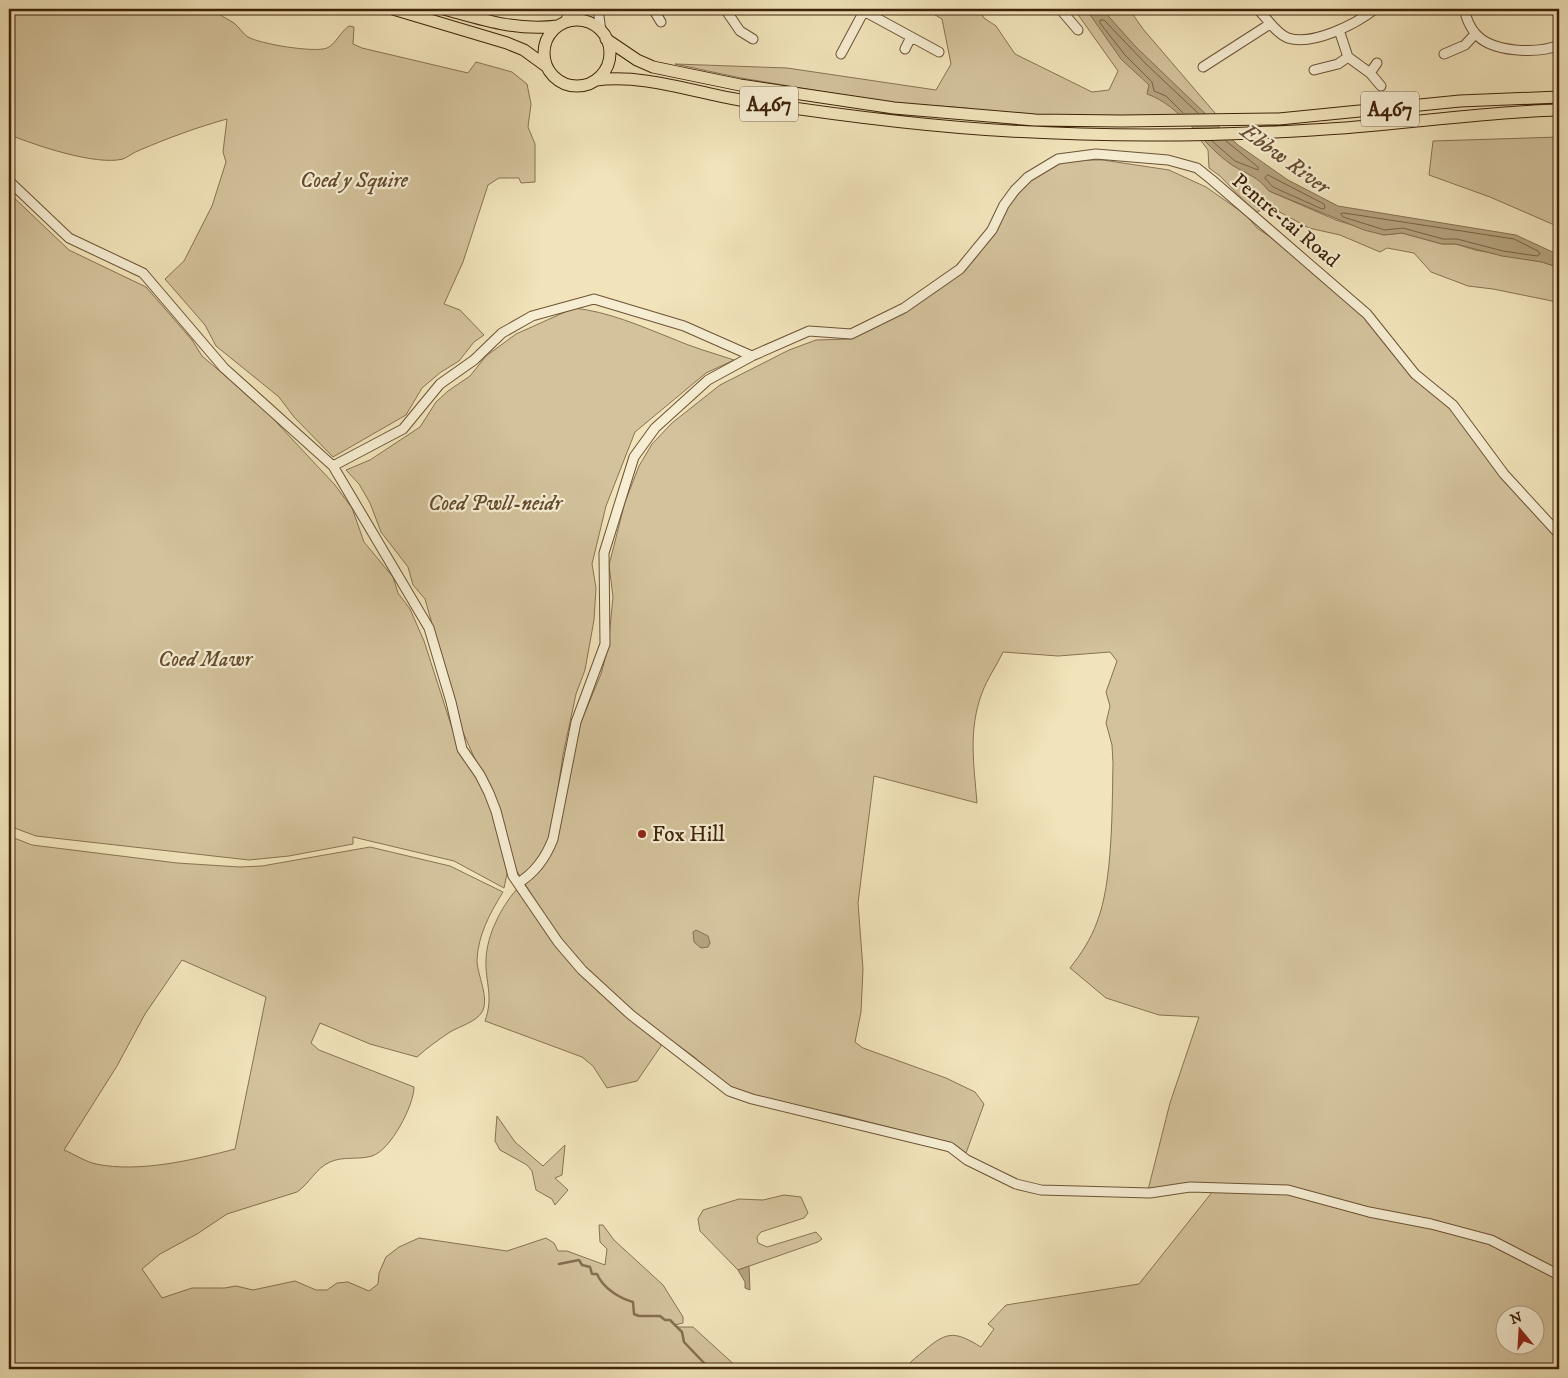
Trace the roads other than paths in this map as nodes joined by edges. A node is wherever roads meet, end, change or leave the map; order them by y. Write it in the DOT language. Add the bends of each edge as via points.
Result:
graph roads {
  1 [pos="393,9"];
  2 [pos="444,9"];
  3 [pos="572,9"];
  4 [pos="598,9"];
  5 [pos="653,9"];
  6 [pos="725,9"];
  7 [pos="1060,9"];
  8 [pos="1257,9"];
  9 [pos="1375,9"];
  10 [pos="1464,9"];
  11 [pos="862,10"];
  12 [pos="661,22"];
  13 [pos="561,24"];
  14 [pos="1270,24"];
  15 [pos="1078,30"];
  16 [pos="1339,30"];
  17 [pos="1475,34"];
  18 [pos="604,35"];
  19 [pos="911,38"];
  20 [pos="753,39"];
  21 [pos="1559,45"];
  22 [pos="904,49"];
  23 [pos="939,52"];
  24 [pos="841,54"];
  25 [pos="1444,54"];
  26 [pos="1348,58"];
  27 [pos="1377,63"];
  28 [pos="546,66"];
  29 [pos="1202,67"];
  30 [pos="1314,70"];
  31 [pos="1370,73"];
  32 [pos="596,80"];
  33 [pos="1381,86"];
  34 [pos="1559,97"];
  35 [pos="1559,110"];
  36 [pos="9,181"];
  37 [pos="752,356"];
  38 [pos="333,466"];
  39 [pos="1559,534"];
  40 [pos="518,883"];
  41 [pos="1559,1275"];
  1 -- 28 [label="main road" via="508,43"];
  2 -- 13 [label="main road" via="510,27 536,29"];
  3 -- 13 [label="street"];
  4 -- 18 [label="street"];
  5 -- 12 [label="street"];
  6 -- 20 [label="street" via="740,31"];
  7 -- 15 [label="street"];
  8 -- 14 [label="street"];
  9 -- 16 [label="street"];
  10 -- 17 [label="street"];
  11 -- 19 [label="street"];
  11 -- 24 [label="street"];
  13 -- 18 [label="main road" via="583,21"];
  13 -- 28 [label="main road" via="552,31 545,44"];
  14 -- 16 [label="street" via="1288,38 1304,39"];
  14 -- 29 [label="street"];
  16 -- 26 [label="street"];
  17 -- 21 [label="street" via="1498,46 1523,51"];
  17 -- 25 [label="street" via="1465,45"];
  18 -- 32 [label="main road" via="609,58"];
  18 -- 34 [label="main road, A467" via="637,60 653,67 740,86 945,114 1025,119 1221,120 1316,116 1460,101"];
  19 -- 22 [label="street"];
  19 -- 23 [label="street"];
  26 -- 30 [label="street"];
  26 -- 31 [label="street"];
  27 -- 31 [label="street"];
  28 -- 32 [label="main road" via="559,81 568,85 578,87"];
  31 -- 33 [label="street"];
  32 -- 35 [label="main road, A467" via="638,78 754,102 944,126 1066,134 1169,135 1313,130 1445,116"];
  36 -- 38 [label="street" via="69,238 143,273 224,368"];
  37 -- 38 [label="street" via="684,326 594,299 532,316 502,332 474,360 440,384 403,429"];
  37 -- 39 [label="street, Pentre-tai Road" via="808,331 851,334 904,308 960,269 976,252 1015,190 1028,177 1058,159 1096,154 1168,160 1197,168 1367,314 1415,374 1453,405 1504,474"];
  37 -- 40 [label="street, Pentre-tai Road" via="708,380 655,428 634,457 604,553 605,644 576,722 553,839 536,869"];
  38 -- 40 [label="street" via="429,628 452,702 462,749 489,793 513,876"];
  40 -- 41 [label="street" via="558,942 582,970 631,1015 729,1090 752,1099 950,1147 974,1164 1041,1190 1150,1193 1190,1187 1288,1190 1491,1240"];
}
